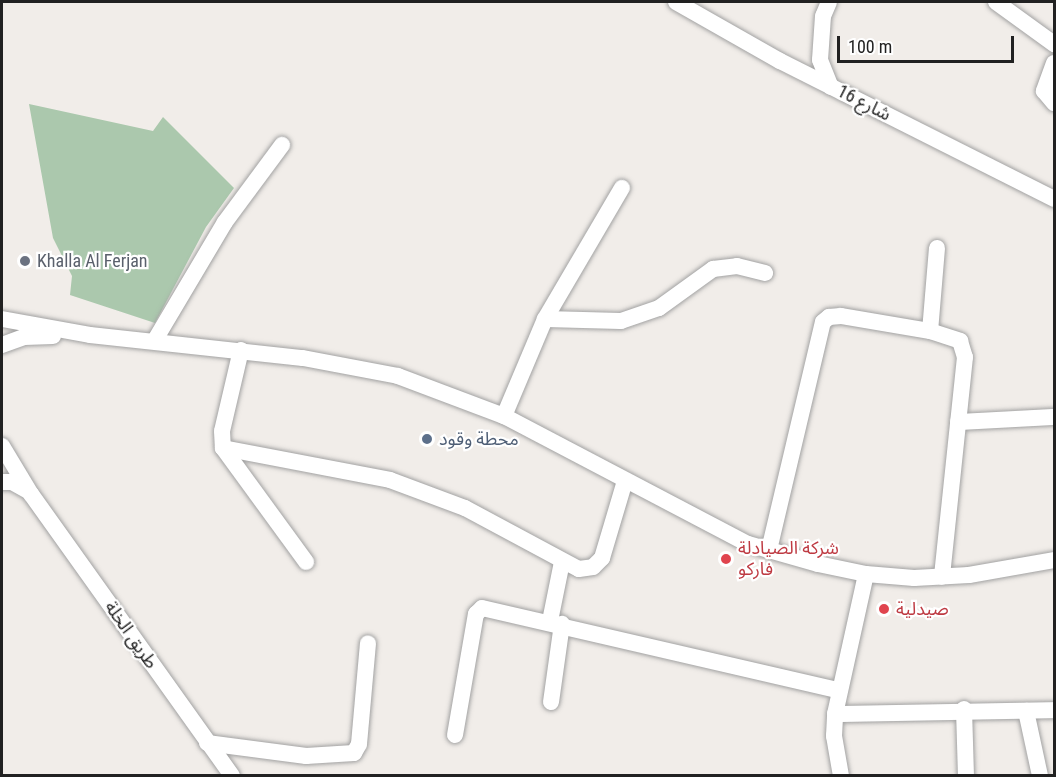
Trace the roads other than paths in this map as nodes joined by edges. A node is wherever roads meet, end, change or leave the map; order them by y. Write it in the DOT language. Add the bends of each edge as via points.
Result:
graph roads {
  1 [pos="676,2"];
  2 [pos="829,2"];
  3 [pos="996,2"];
  4 [pos="1054,44"];
  5 [pos="1054,63"];
  6 [pos="831,87"];
  7 [pos="1054,103"];
  8 [pos="282,146"];
  9 [pos="622,188"];
  10 [pos="1054,199"];
  11 [pos="937,248"];
  12 [pos="765,273"];
  13 [pos="2,319"];
  14 [pos="545,319"];
  15 [pos="930,331"];
  16 [pos="90,335"];
  17 [pos="155,340"];
  18 [pos="2,345"];
  19 [pos="241,350"];
  20 [pos="504,416"];
  21 [pos="1054,417"];
  22 [pos="958,422"];
  23 [pos="2,446"];
  24 [pos="223,448"];
  25 [pos="625,481"];
  26 [pos="2,482"];
  27 [pos="31,494"];
  28 [pos="769,550"];
  29 [pos="1054,560"];
  30 [pos="306,562"];
  31 [pos="562,562"];
  32 [pos="866,574"];
  33 [pos="942,577"];
  34 [pos="556,623"];
  35 [pos="368,643"];
  36 [pos="838,690"];
  37 [pos="551,702"];
  38 [pos="964,709"];
  39 [pos="1054,710"];
  40 [pos="1026,711"];
  41 [pos="835,714"];
  42 [pos="456,735"];
  43 [pos="207,743"];
  44 [pos="232,776"];
  45 [pos="841,776"];
  46 [pos="966,776"];
  47 [pos="1040,776"];
  1 -- 6 [label="street, شارع 16"];
  2 -- 6 [label="street" via="823,16 820,60"];
  3 -- 4 [label="street"];
  5 -- 7 [label="street" via="1044,91"];
  6 -- 10 [label="street, شارع 16"];
  8 -- 17 [label="street" via="225,222"];
  9 -- 14 [label="street"];
  11 -- 15 [label="street"];
  12 -- 14 [label="street" via="736,266 713,269 659,308 621,321"];
  13 -- 16 [label="street"];
  14 -- 20 [label="street"];
  15 -- 22 [label="street" via="965,346"];
  15 -- 28 [label="street" via="841,316 829,316 823,322"];
  16 -- 17 [label="street"];
  16 -- 18 [label="street" via="24,337"];
  17 -- 19 [label="street"];
  19 -- 20 [label="street" via="398,376"];
  19 -- 24 [label="street" via="222,431"];
  20 -- 25 [label="street"];
  21 -- 22 [label="street"];
  22 -- 33 [label="street"];
  23 -- 27 [label="street, طريق الخلة"];
  24 -- 30 [label="street"];
  24 -- 31 [label="street" via="390,480 465,507"];
  25 -- 28 [label="street" via="748,544"];
  25 -- 31 [label="street" via="597,563 579,569"];
  26 -- 27 [label="street" via="12,482"];
  27 -- 43 [label="street, طريق الخلة"];
  28 -- 32 [label="street"];
  29 -- 33 [label="street"];
  31 -- 34 [label="street"];
  32 -- 33 [label="street"];
  32 -- 36 [label="street"];
  34 -- 36 [label="street"];
  34 -- 37 [label="street"];
  34 -- 42 [label="street" via="478,609"];
  35 -- 43 [label="street" via="359,744 354,753 306,756"];
  36 -- 41 [label="street"];
  38 -- 40 [label="street"];
  38 -- 41 [label="street"];
  38 -- 46 [label="street"];
  39 -- 40 [label="street"];
  40 -- 47 [label="street"];
  41 -- 45 [label="street" via="834,736"];
  43 -- 44 [label="street, طريق الخلة"];
}
